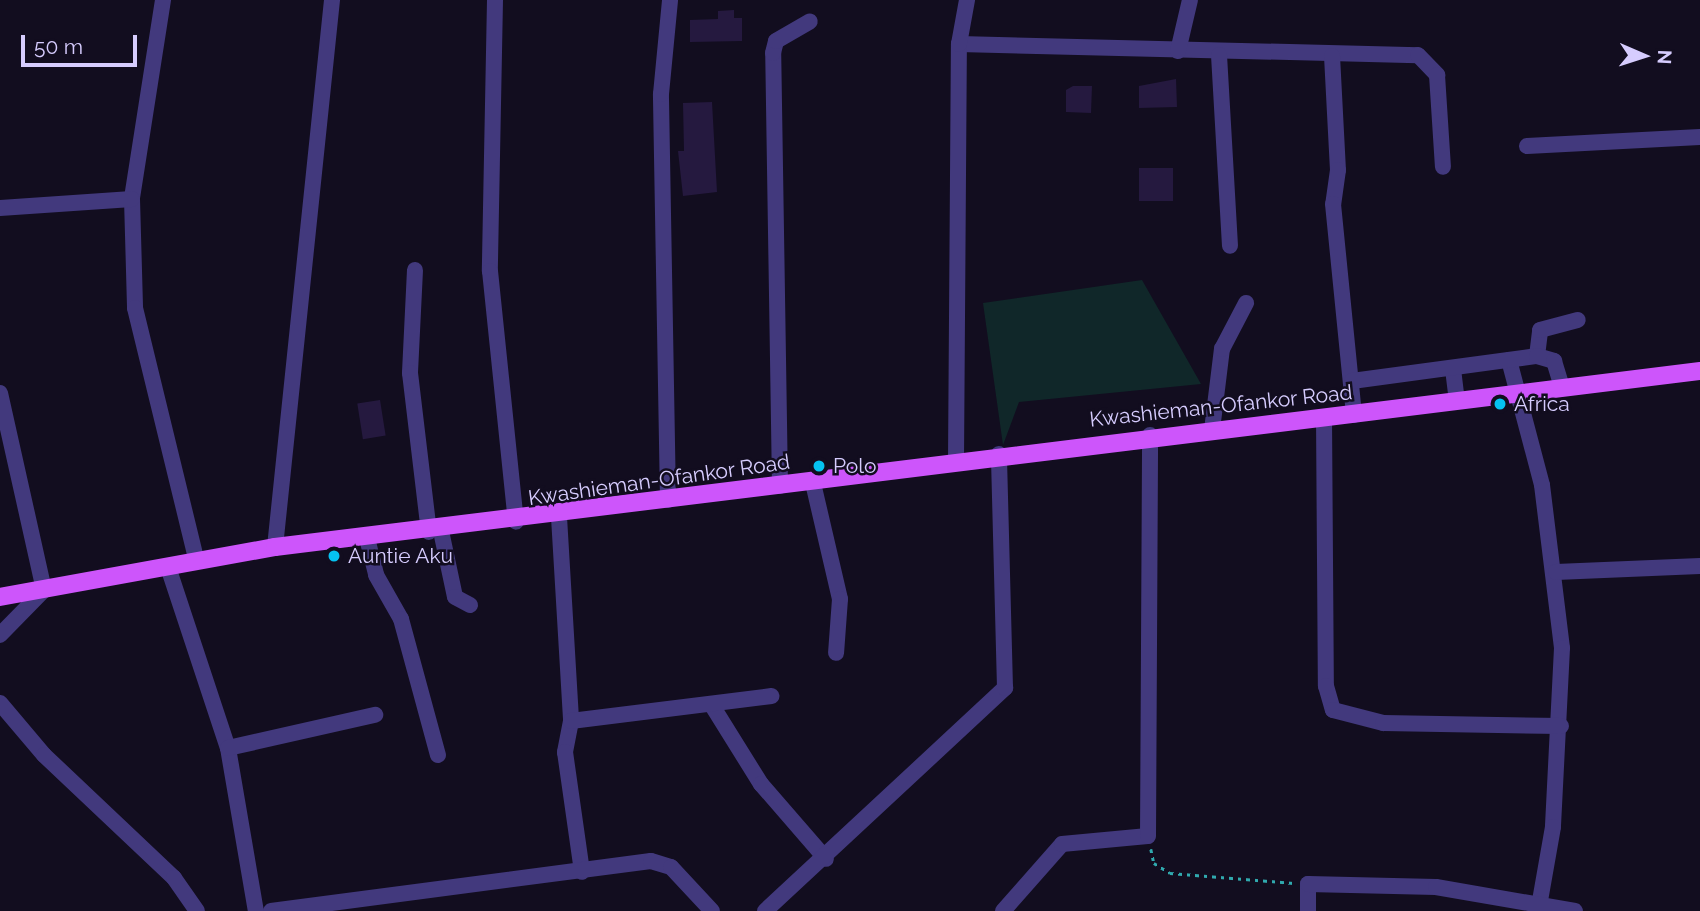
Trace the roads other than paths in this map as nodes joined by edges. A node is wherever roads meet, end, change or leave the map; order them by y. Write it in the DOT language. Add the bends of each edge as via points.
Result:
graph roads {
  1 [pos="163,0"];
  2 [pos="332,0"];
  3 [pos="495,0"];
  4 [pos="670,0"];
  5 [pos="967,0"];
  6 [pos="1190,0"];
  7 [pos="810,21"];
  8 [pos="959,44"];
  9 [pos="1178,51"];
  10 [pos="1219,55"];
  11 [pos="1332,56"];
  12 [pos="1700,136"];
  13 [pos="1527,146"];
  14 [pos="1443,166"];
  15 [pos="132,199"];
  16 [pos="0,208"];
  17 [pos="1230,246"];
  18 [pos="415,270"];
  19 [pos="1246,303"];
  20 [pos="1578,320"];
  21 [pos="1537,356"];
  22 [pos="1509,360"];
  23 [pos="1452,369"];
  24 [pos="1700,371"];
  25 [pos="1352,382"];
  26 [pos="1562,387"];
  27 [pos="1515,392"];
  28 [pos="0,393"];
  29 [pos="1457,401"];
  30 [pos="1354,415"];
  31 [pos="1324,417"];
  32 [pos="1212,430"];
  33 [pos="1150,435"];
  34 [pos="999,454"];
  35 [pos="957,461"];
  36 [pos="813,483"];
  37 [pos="780,486"];
  38 [pos="668,500"];
  39 [pos="559,517"];
  40 [pos="516,522"];
  41 [pos="435,531"];
  42 [pos="367,538"];
  43 [pos="275,547"];
  44 [pos="197,562"];
  45 [pos="1700,566"];
  46 [pos="168,567"];
  47 [pos="1556,572"];
  48 [pos="44,590"];
  49 [pos="0,597"];
  50 [pos="470,605"];
  51 [pos="0,635"];
  52 [pos="836,653"];
  53 [pos="772,696"];
  54 [pos="0,703"];
  55 [pos="713,707"];
  56 [pos="375,715"];
  57 [pos="571,721"];
  58 [pos="1561,726"];
  59 [pos="228,748"];
  60 [pos="438,755"];
  61 [pos="825,859"];
  62 [pos="582,872"];
  63 [pos="1540,901"];
  64 [pos="197,911"];
  65 [pos="256,911"];
  66 [pos="271,911"];
  67 [pos="712,911"];
  68 [pos="765,911"];
  69 [pos="1003,911"];
  70 [pos="1308,911"];
  71 [pos="1575,911"];
  1 -- 15 [label="street"];
  2 -- 43 [label="street"];
  3 -- 40 [label="street" via="490,285"];
  4 -- 38 [label="street" via="661,94"];
  5 -- 8 [label="street"];
  6 -- 9 [label="street"];
  7 -- 37 [label="street" via="776,41 773,52"];
  8 -- 9 [label="street"];
  8 -- 35 [label="street"];
  9 -- 10 [label="street"];
  10 -- 11 [label="street"];
  10 -- 17 [label="street"];
  11 -- 14 [label="street" via="1418,55 1430,63 1437,75"];
  11 -- 25 [label="street" via="1338,170 1333,204"];
  12 -- 13 [label="street"];
  15 -- 16 [label="street"];
  15 -- 44 [label="street" via="143,358"];
  18 -- 41 [label="street" via="410,373"];
  19 -- 32 [label="street" via="1222,349"];
  20 -- 21 [label="street" via="1540,330"];
  21 -- 22 [label="street"];
  21 -- 26 [label="street" via="1554,360"];
  22 -- 23 [label="street"];
  22 -- 27 [label="street"];
  23 -- 25 [label="street"];
  23 -- 29 [label="street"];
  24 -- 26 [label="main road, Kwashieman-Ofankor Road"];
  25 -- 30 [label="street"];
  26 -- 27 [label="main road, Kwashieman-Ofankor Road"];
  27 -- 29 [label="main road, Kwashieman-Ofankor Road"];
  27 -- 47 [label="street" via="1542,485"];
  28 -- 48 [label="street"];
  29 -- 30 [label="main road, Kwashieman-Ofankor Road"];
  30 -- 31 [label="main road, Kwashieman-Ofankor Road"];
  31 -- 32 [label="main road, Kwashieman-Ofankor Road"];
  31 -- 58 [label="street" via="1326,685 1333,710 1383,723"];
  32 -- 33 [label="main road, Kwashieman-Ofankor Road"];
  33 -- 34 [label="main road, Kwashieman-Ofankor Road"];
  33 -- 69 [label="street" via="1148,836 1062,844"];
  34 -- 35 [label="main road, Kwashieman-Ofankor Road"];
  34 -- 61 [label="street" via="1005,688 939,743"];
  35 -- 36 [label="main road, Kwashieman-Ofankor Road"];
  36 -- 37 [label="main road, Kwashieman-Ofankor Road"];
  36 -- 52 [label="street" via="840,599"];
  37 -- 38 [label="main road, Kwashieman-Ofankor Road"];
  38 -- 39 [label="main road, Kwashieman-Ofankor Road"];
  39 -- 40 [label="main road, Kwashieman-Ofankor Road"];
  39 -- 57 [label="street"];
  40 -- 41 [label="main road, Kwashieman-Ofankor Road"];
  41 -- 42 [label="main road, Kwashieman-Ofankor Road"];
  41 -- 50 [label="street" via="454,597"];
  42 -- 43 [label="main road, Kwashieman-Ofankor Road"];
  42 -- 60 [label="street" via="376,575 401,618"];
  43 -- 44 [label="main road, Kwashieman-Ofankor Road"];
  44 -- 46 [label="main road, Kwashieman-Ofankor Road"];
  45 -- 47 [label="street"];
  46 -- 48 [label="main road, Kwashieman-Ofankor Road"];
  46 -- 59 [label="street"];
  47 -- 58 [label="street"];
  48 -- 49 [label="main road, Kwashieman-Ofankor Road"];
  48 -- 51 [label="street"];
  53 -- 55 [label="street"];
  54 -- 64 [label="street" via="44,755 174,878"];
  55 -- 57 [label="street"];
  55 -- 61 [label="street" via="761,784"];
  56 -- 59 [label="street"];
  57 -- 62 [label="street" via="566,774"];
  58 -- 63 [label="street"];
  59 -- 65 [label="street"];
  61 -- 68 [label="street"];
  62 -- 66 [label="street"];
  62 -- 67 [label="street" via="660,862"];
  63 -- 70 [label="street" via="1436,887 1308,884"];
  63 -- 71 [label="street"];
}
